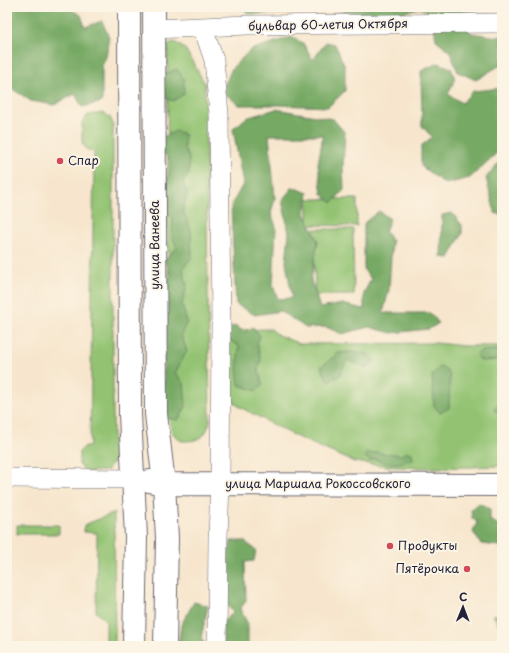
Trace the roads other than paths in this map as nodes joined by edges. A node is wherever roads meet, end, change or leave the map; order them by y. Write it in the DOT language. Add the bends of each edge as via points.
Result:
graph roads {
  1 [pos="129,7"];
  2 [pos="154,7"];
  3 [pos="502,23"];
  4 [pos="203,28"];
  5 [pos="129,29"];
  6 [pos="154,29"];
  7 [pos="7,478"];
  8 [pos="134,479"];
  9 [pos="164,484"];
  10 [pos="220,484"];
  11 [pos="502,485"];
  12 [pos="134,646"];
  13 [pos="165,646"];
  14 [pos="218,646"];
  1 -- 5 [label="main road"];
  2 -- 6 [label="main road, улица Ванеева"];
  3 -- 4 [label="street, бульвар 60-летия Октября" via="248,25"];
  4 -- 6 [label="street, бульвар 60-летия Октября"];
  4 -- 10 [label="street" via="214,60 219,114"];
  5 -- 6 [label="main road"];
  5 -- 8 [label="main road" via="130,414"];
  6 -- 9 [label="main road, улица Ванеева" via="156,414"];
  7 -- 8 [label="street"];
  8 -- 9 [label="main road, улица Маршала Рокоссовского"];
  8 -- 12 [label="main road"];
  9 -- 10 [label="main road, улица Маршала Рокоссовского"];
  9 -- 13 [label="main road, улица Ванеева" via="167,538"];
  10 -- 11 [label="main road, улица Маршала Рокоссовского"];
  10 -- 14 [label="street"];
}
